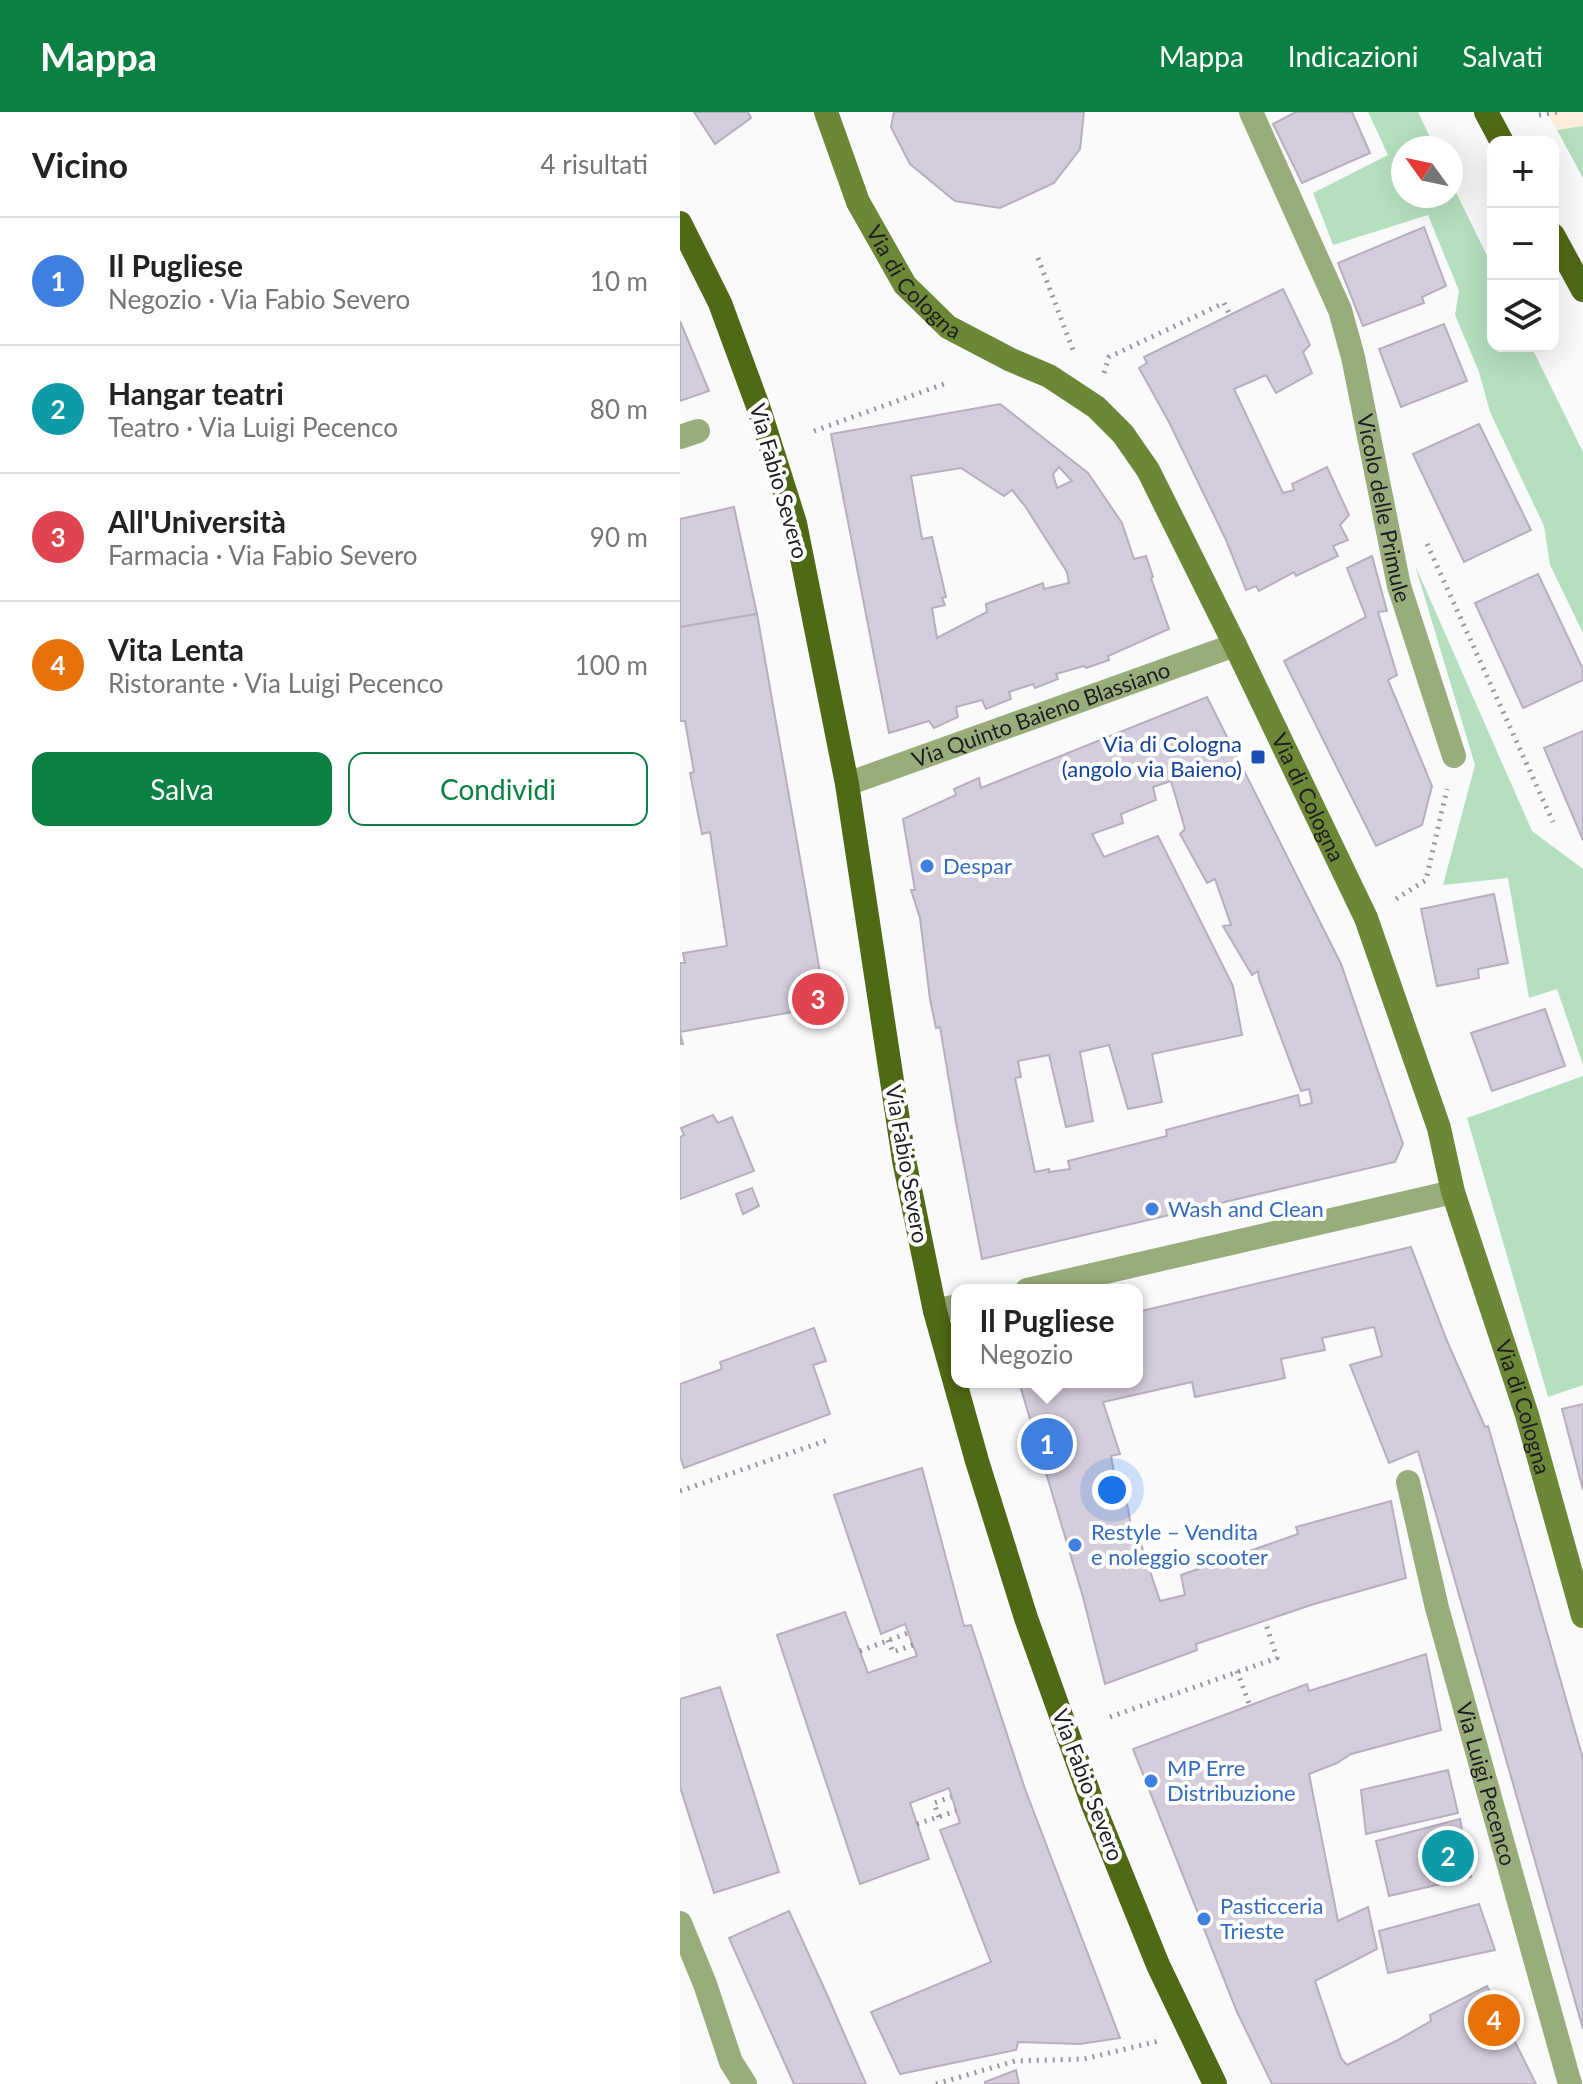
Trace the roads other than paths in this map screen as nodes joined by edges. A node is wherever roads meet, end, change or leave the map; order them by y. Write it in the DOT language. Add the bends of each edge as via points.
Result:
graph roads {
  1 [pos="826,112"];
  2 [pos="1251,112"];
  3 [pos="1486,112"];
  4 [pos="1499,136"];
  5 [pos="680,223"];
  6 [pos="1559,246"];
  7 [pos="1583,290"];
  8 [pos="1235,645"];
  9 [pos="1454,756"];
  10 [pos="847,784"];
  11 [pos="1453,1192"];
  12 [pos="1053,1284"];
  13 [pos="946,1309"];
  14 [pos="951,1334"];
  15 [pos="962,1388"];
  16 [pos="1408,1482"];
  17 [pos="1583,1616"];
  18 [pos="680,1923"];
  19 [pos="1583,2082"];
  20 [pos="745,2084"];
  21 [pos="1215,2084"];
  22 [pos="1572,2084"];
  1 -- 8 [label="main road, Via di Cologna" via="858,202 905,285 948,327 1049,376 1096,407 1123,434 1148,470"];
  2 -- 9 [label="street, Vicolo delle Primule" via="1340,310 1399,586"];
  3 -- 4 [label="main road"];
  5 -- 10 [label="main road, Via Fabio Severo" via="720,303 795,523"];
  6 -- 7 [label="main road"];
  8 -- 10 [label="street, Via Quinto Baieno Blassiano"];
  8 -- 11 [label="main road, Via di Cologna" via="1366,918 1439,1128"];
  10 -- 13 [label="main road, Via Fabio Severo" via="904,1160"];
  11 -- 12 [label="street"];
  11 -- 17 [label="main road, Via di Cologna" via="1527,1415"];
  13 -- 14 [label="main road, Via Fabio Severo"];
  15 -- 21 [label="main road, Via Fabio Severo" via="977,1461 1026,1618 1092,1802 1158,1965"];
  16 -- 22 [label="street, Via Luigi Pecenco" via="1437,1608"];
  18 -- 20 [label="street" via="731,2062"];
  19 -- 22 [label="street, Via Luigi Pecenco"];
}
